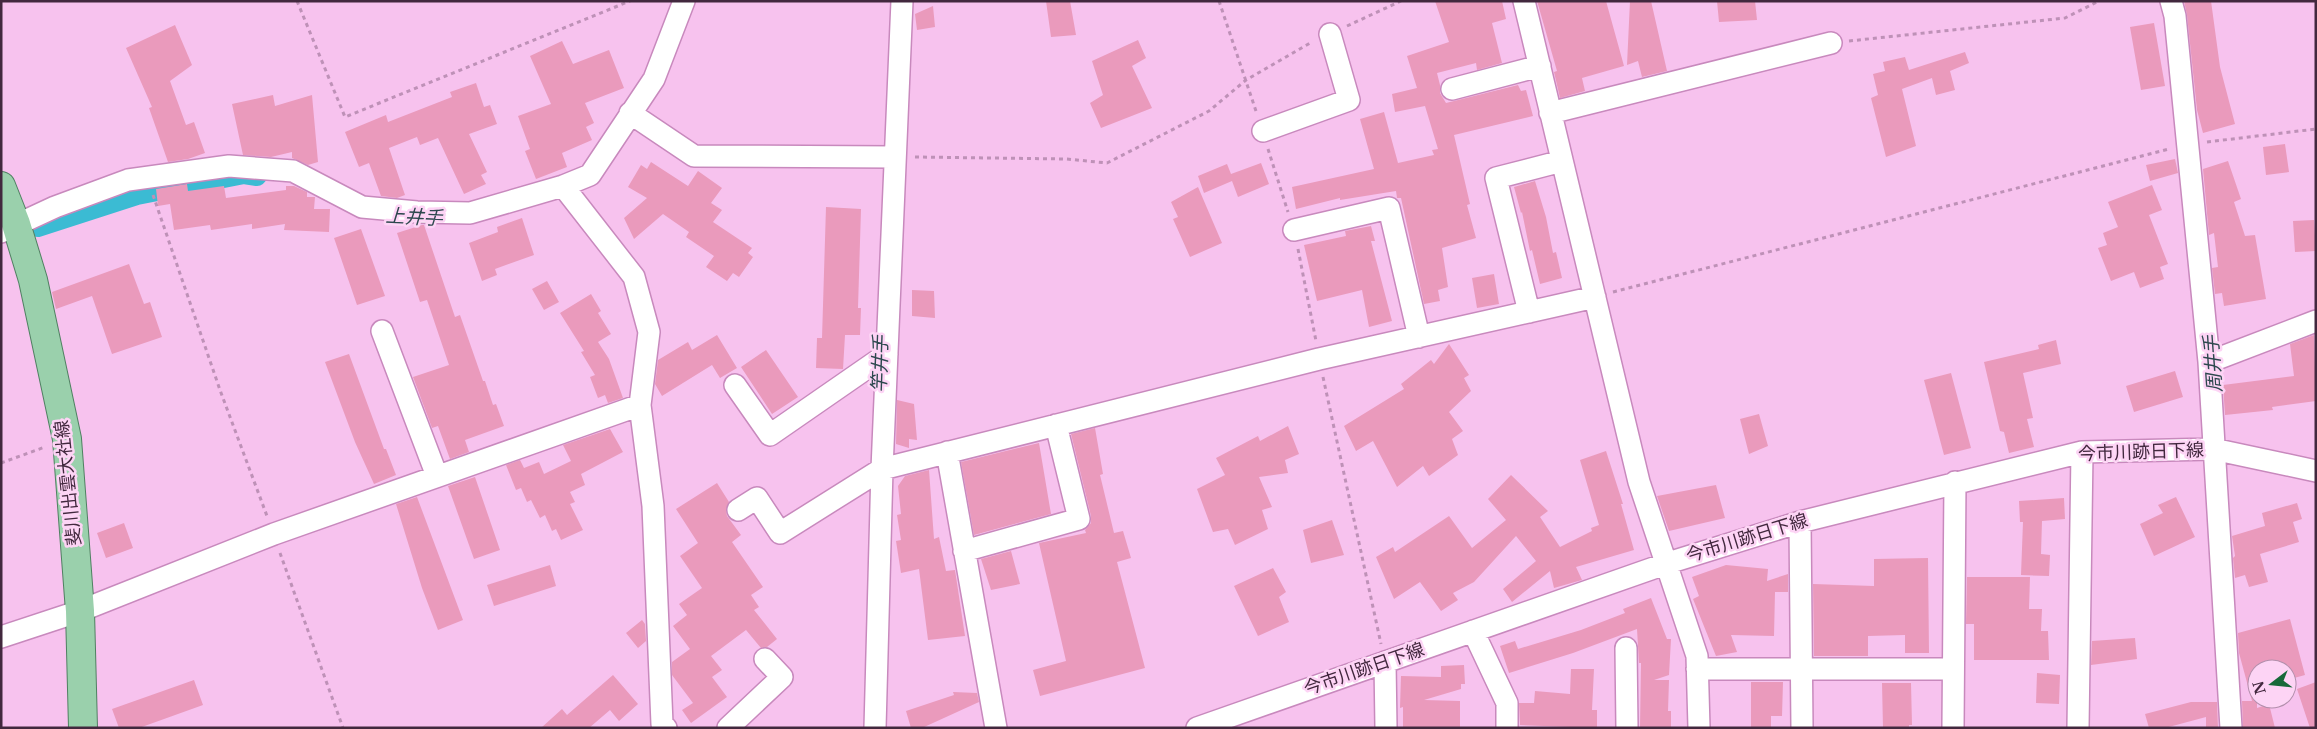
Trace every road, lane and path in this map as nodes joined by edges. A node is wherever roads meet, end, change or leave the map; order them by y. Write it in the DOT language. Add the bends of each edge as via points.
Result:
graph roads {
  1 [pos="297,1"];
  2 [pos="630,1"];
  3 [pos="684,1"];
  4 [pos="902,1"];
  5 [pos="1219,1"];
  6 [pos="1524,1"];
  7 [pos="2099,1"];
  8 [pos="2171,1"];
  9 [pos="1330,34"];
  10 [pos="1831,43"];
  11 [pos="1540,66"];
  12 [pos="1452,89"];
  13 [pos="1550,112"];
  14 [pos="630,113"];
  15 [pos="2316,129"];
  16 [pos="1262,131"];
  17 [pos="2188,144"];
  18 [pos="894,157"];
  19 [pos="1562,161"];
  20 [pos="147,178"];
  21 [pos="1,186"];
  22 [pos="564,186"];
  23 [pos="9,228"];
  24 [pos="1294,230"];
  25 [pos="1595,297"];
  26 [pos="1529,312"];
  27 [pos="2316,321"];
  28 [pos="382,331"];
  29 [pos="1419,337"];
  30 [pos="887,354"];
  31 [pos="1319,359"];
  32 [pos="2209,362"];
  33 [pos="735,385"];
  34 [pos="640,405"];
  35 [pos="1056,425"];
  36 [pos="67,439"];
  37 [pos="2213,449"];
  38 [pos="947,452"];
  39 [pos="2082,452"];
  40 [pos="1,463"];
  41 [pos="882,468"];
  42 [pos="2316,471"];
  43 [pos="437,476"];
  44 [pos="1954,482"];
  45 [pos="738,510"];
  46 [pos="1800,522"];
  47 [pos="274,534"];
  48 [pos="964,551"];
  49 [pos="1668,563"];
  50 [pos="80,610"];
  51 [pos="1473,631"];
  52 [pos="1,636"];
  53 [pos="1626,648"];
  54 [pos="765,659"];
  55 [pos="1385,662"];
  56 [pos="1801,668"];
  57 [pos="1953,669"];
  58 [pos="1697,670"];
  59 [pos="83,728"];
  60 [pos="344,728"];
  61 [pos="666,728"];
  62 [pos="728,728"];
  63 [pos="875,728"];
  64 [pos="996,728"];
  65 [pos="1197,728"];
  66 [pos="1386,728"];
  67 [pos="1507,728"];
  68 [pos="1627,728"];
  69 [pos="1699,728"];
  70 [pos="1802,728"];
  71 [pos="1953,728"];
  72 [pos="2078,728"];
  73 [pos="2231,728"];
  1 -- 2 [label="path" via="345,117"];
  3 -- 14 [label="street" via="654,79"];
  4 -- 18 [label="street"];
  5 -- 18 [label="path" via="1246,80 1209,111 1107,163 1067,159"];
  6 -- 11 [label="street"];
  7 -- 10 [label="path" via="2064,18"];
  8 -- 17 [label="street"];
  9 -- 16 [label="street" via="1349,100"];
  10 -- 13 [label="street"];
  11 -- 12 [label="street"];
  11 -- 13 [label="street"];
  13 -- 19 [label="street"];
  14 -- 18 [label="street" via="694,156"];
  14 -- 22 [label="street" via="590,175"];
  15 -- 17 [label="path"];
  17 -- 25 [label="path"];
  17 -- 32 [label="street"];
  18 -- 30 [label="street"];
  19 -- 25 [label="street"];
  19 -- 26 [label="street" via="1496,178"];
  20 -- 22 [label="street" via="229,166 294,172 362,207 417,212 470,213"];
  20 -- 23 [label="street" via="128,180"];
  20 -- 47 [label="path"];
  21 -- 23 [label="main road, 斐川出雲大社線"];
  22 -- 34 [label="street" via="634,277 649,332"];
  23 -- 36 [label="main road, 斐川出雲大社線" via="32,280"];
  24 -- 29 [label="street" via="1389,208"];
  25 -- 26 [label="street"];
  25 -- 49 [label="street" via="1639,482"];
  26 -- 29 [label="street"];
  27 -- 32 [label="street"];
  28 -- 43 [label="street"];
  29 -- 31 [label="street"];
  30 -- 33 [label="street" via="770,435"];
  30 -- 41 [label="street"];
  31 -- 35 [label="street"];
  31 -- 55 [label="path"];
  32 -- 37 [label="street"];
  34 -- 43 [label="street"];
  34 -- 61 [label="street" via="653,506 662,724"];
  35 -- 38 [label="street"];
  35 -- 48 [label="street" via="1079,519"];
  36 -- 40 [label="path"];
  36 -- 50 [label="main road, 斐川出雲大社線"];
  37 -- 39 [label="street, 今市川跡日下線"];
  37 -- 42 [label="street, 今市川跡日下線"];
  37 -- 73 [label="street"];
  38 -- 41 [label="street"];
  38 -- 48 [label="street"];
  39 -- 44 [label="street, 今市川跡日下線"];
  39 -- 72 [label="street"];
  41 -- 45 [label="street" via="780,533 757,498"];
  41 -- 63 [label="street"];
  43 -- 47 [label="street"];
  44 -- 46 [label="street, 今市川跡日下線"];
  44 -- 57 [label="street"];
  46 -- 49 [label="street, 今市川跡日下線"];
  46 -- 56 [label="street"];
  47 -- 50 [label="street"];
  47 -- 60 [label="path"];
  48 -- 64 [label="street"];
  49 -- 51 [label="street, 今市川跡日下線"];
  49 -- 58 [label="street" via="1697,656"];
  50 -- 52 [label="street"];
  50 -- 59 [label="main road, 斐川出雲大社線"];
  51 -- 55 [label="street, 今市川跡日下線"];
  51 -- 67 [label="street" via="1507,704"];
  53 -- 68 [label="street"];
  54 -- 62 [label="street" via="782,677"];
  55 -- 65 [label="street, 今市川跡日下線"];
  55 -- 66 [label="street"];
  56 -- 57 [label="street"];
  56 -- 58 [label="street"];
  56 -- 70 [label="street"];
  57 -- 71 [label="street"];
  58 -- 69 [label="street"];
}
